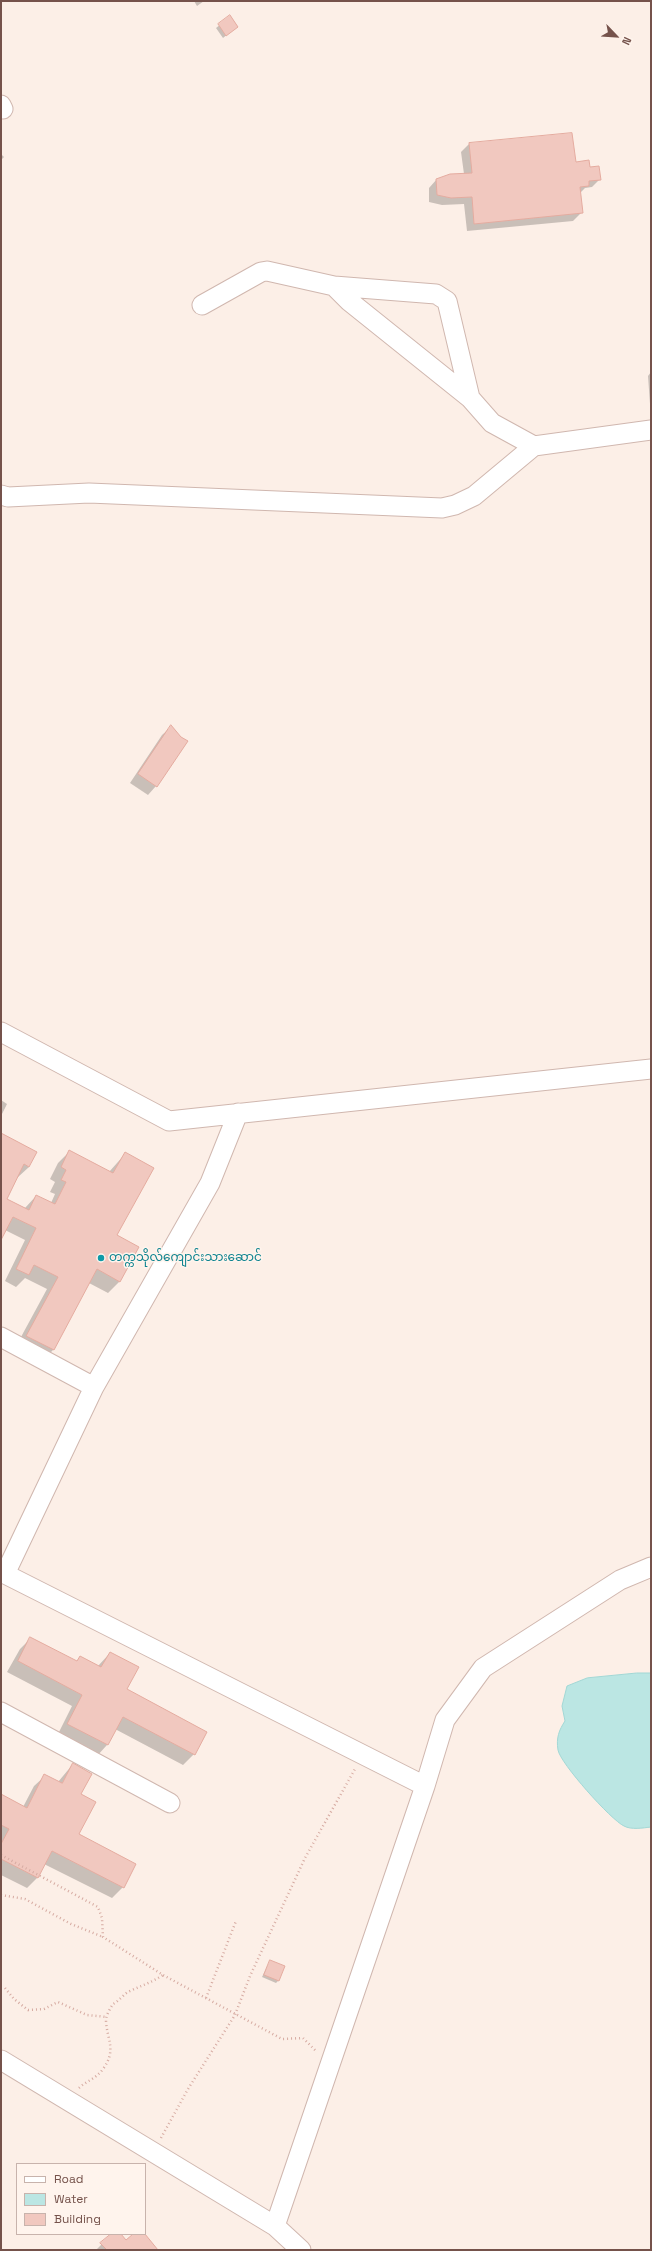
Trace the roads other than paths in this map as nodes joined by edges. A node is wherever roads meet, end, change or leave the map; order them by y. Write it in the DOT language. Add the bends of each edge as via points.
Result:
graph roads {
  1 [pos="334,286"];
  2 [pos="202,305"];
  3 [pos="470,398"];
  4 [pos="651,430"];
  5 [pos="534,446"];
  6 [pos="1,495"];
  7 [pos="1,1032"];
  8 [pos="651,1069"];
  9 [pos="238,1114"];
  10 [pos="1,1337"];
  11 [pos="94,1387"];
  12 [pos="651,1567"];
  13 [pos="3,1577"];
  14 [pos="1,1712"];
  15 [pos="425,1786"];
  16 [pos="170,1804"];
  17 [pos="1,2060"];
  18 [pos="275,2226"];
  19 [pos="301,2250"];
  1 -- 2 [label="street" via="267,271"];
  1 -- 3 [label="street" via="349,301"];
  1 -- 3 [label="street" via="436,294 443,297 447,301"];
  3 -- 5 [label="street" via="492,423"];
  4 -- 5 [label="street"];
  5 -- 6 [label="street" via="474,496 456,506 442,508 89,493 8,497"];
  7 -- 9 [label="street" via="169,1121"];
  8 -- 9 [label="street"];
  9 -- 11 [label="street" via="210,1184"];
  10 -- 11 [label="street"];
  11 -- 13 [label="street"];
  12 -- 15 [label="street" via="620,1580 483,1668 445,1720"];
  13 -- 15 [label="street"];
  14 -- 16 [label="street"];
  15 -- 18 [label="street"];
  17 -- 18 [label="street"];
  18 -- 19 [label="street"];
}
